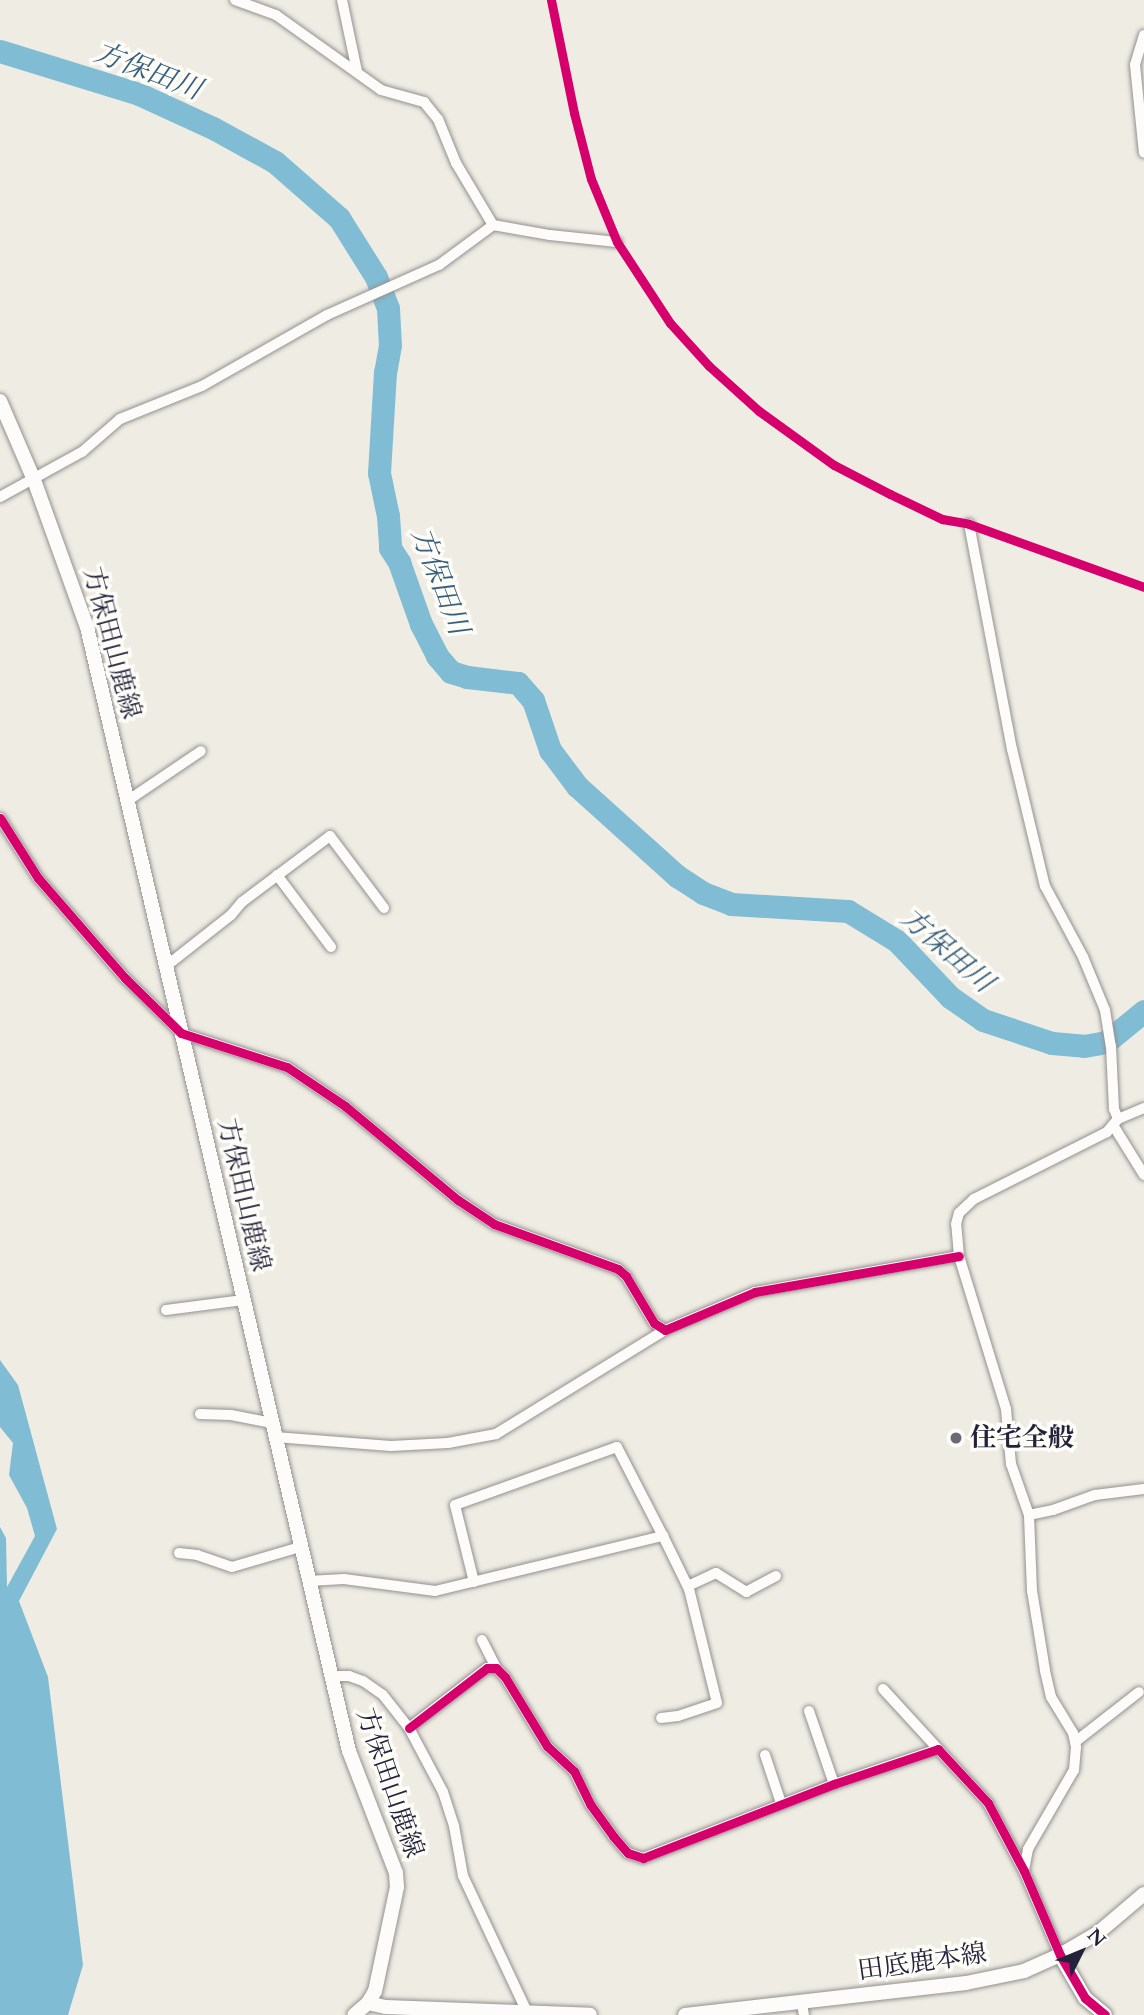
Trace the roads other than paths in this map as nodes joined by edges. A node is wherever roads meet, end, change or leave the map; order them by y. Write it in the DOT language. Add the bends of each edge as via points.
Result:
graph roads {
  1 [pos="235,0"];
  2 [pos="342,0"];
  3 [pos="1144,35"];
  4 [pos="357,71"];
  5 [pos="1144,153"];
  6 [pos="493,225"];
  7 [pos="617,242"];
  8 [pos="0,401"];
  9 [pos="33,480"];
  10 [pos="0,497"];
  11 [pos="969,524"];
  12 [pos="201,751"];
  13 [pos="127,801"];
  14 [pos="0,818"];
  15 [pos="277,875"];
  16 [pos="384,908"];
  17 [pos="331,947"];
  18 [pos="165,967"];
  19 [pos="181,1033"];
  20 [pos="1144,1108"];
  21 [pos="1116,1122"];
  22 [pos="1144,1175"];
  23 [pos="959,1256"];
  24 [pos="243,1300"];
  25 [pos="166,1310"];
  26 [pos="665,1331"];
  27 [pos="200,1414"];
  28 [pos="273,1430"];
  29 [pos="1144,1489"];
  30 [pos="1029,1515"];
  31 [pos="663,1536"];
  32 [pos="300,1547"];
  33 [pos="179,1553"];
  34 [pos="776,1576"];
  35 [pos="308,1581"];
  36 [pos="474,1582"];
  37 [pos="688,1586"];
  38 [pos="482,1640"];
  39 [pos="496,1668"];
  40 [pos="331,1676"];
  41 [pos="883,1689"];
  42 [pos="1139,1692"];
  43 [pos="809,1711"];
  44 [pos="661,1718"];
  45 [pos="409,1728"];
  46 [pos="1075,1742"];
  47 [pos="939,1749"];
  48 [pos="765,1755"];
  49 [pos="834,1784"];
  50 [pos="781,1804"];
  51 [pos="1024,1871"];
  52 [pos="1144,1894"];
  53 [pos="1060,1955"];
  54 [pos="368,2003"];
  55 [pos="803,2009"];
  56 [pos="387,2011"];
  57 [pos="527,2012"];
  58 [pos="354,2015"];
  59 [pos="553,2015"];
  60 [pos="590,2015"];
  61 [pos="685,2015"];
  62 [pos="1105,2015"];
  1 -- 4 [label="street" via="276,15"];
  2 -- 4 [label="street"];
  3 -- 5 [label="street" via="1135,65"];
  4 -- 6 [label="street" via="381,90 424,102 438,119 456,163"];
  6 -- 7 [label="street"];
  6 -- 9 [label="street" via="429,269 327,315 202,386 120,419 82,452"];
  8 -- 9 [label="main road, 方保田山鹿線"];
  9 -- 10 [label="street"];
  9 -- 13 [label="main road, 方保田山鹿線" via="87,627"];
  11 -- 21 [label="street" via="1012,749 1045,886 1105,1010"];
  12 -- 13 [label="street"];
  13 -- 18 [label="main road, 方保田山鹿線"];
  14 -- 19 [label="street" via="38,878 125,978"];
  15 -- 16 [label="street" via="330,836"];
  15 -- 17 [label="street"];
  15 -- 18 [label="street"];
  18 -- 19 [label="main road, 方保田山鹿線"];
  19 -- 24 [label="main road, 方保田山鹿線"];
  19 -- 26 [label="street" via="287,1067 345,1106 458,1200 494,1224 618,1269 654,1323"];
  20 -- 21 [label="street"];
  21 -- 22 [label="street"];
  21 -- 23 [label="street" via="1107,1132 964,1208 956,1224"];
  23 -- 26 [label="street" via="754,1292"];
  23 -- 30 [label="street" via="1006,1409 1011,1464"];
  24 -- 25 [label="street"];
  24 -- 28 [label="main road, 方保田山鹿線"];
  26 -- 28 [label="street" via="496,1434 391,1446"];
  27 -- 28 [label="street" via="231,1415"];
  28 -- 32 [label="main road, 方保田山鹿線"];
  29 -- 30 [label="street" via="1095,1495"];
  30 -- 46 [label="street" via="1032,1591 1045,1670 1051,1697"];
  31 -- 36 [label="street"];
  31 -- 36 [label="street" via="617,1447 455,1505"];
  31 -- 37 [label="street"];
  32 -- 33 [label="street" via="232,1567"];
  32 -- 35 [label="main road, 方保田山鹿線"];
  34 -- 37 [label="street" via="746,1592 716,1573"];
  35 -- 36 [label="street" via="344,1579 435,1591"];
  35 -- 40 [label="main road, 方保田山鹿線"];
  37 -- 44 [label="street" via="717,1703"];
  38 -- 39 [label="street"];
  39 -- 45 [label="street" via="487,1668"];
  39 -- 50 [label="street" via="547,1746 574,1771 590,1804 628,1853 643,1858 656,1854"];
  40 -- 45 [label="street" via="363,1681 383,1695"];
  40 -- 54 [label="main road, 方保田山鹿線" via="349,1751 396,1873 382,1966"];
  41 -- 47 [label="street"];
  42 -- 46 [label="street"];
  43 -- 49 [label="street"];
  45 -- 57 [label="street" via="443,1792 463,1876"];
  46 -- 51 [label="street" via="1074,1770 1028,1849"];
  47 -- 49 [label="street"];
  47 -- 51 [label="street" via="988,1803"];
  48 -- 50 [label="street"];
  49 -- 50 [label="street"];
  51 -- 53 [label="street"];
  52 -- 53 [label="main road, 田底鹿本線" via="1099,1932"];
  53 -- 55 [label="main road, 田底鹿本線" via="1024,1970 966,1983"];
  53 -- 62 [label="main road" via="1086,1998"];
  54 -- 56 [label="main road"];
  54 -- 58 [label="main road"];
  55 -- 61 [label="main road, 田底鹿本線"];
  56 -- 57 [label="main road"];
  57 -- 59 [label="main road"];
  59 -- 60 [label="main road"];
}
